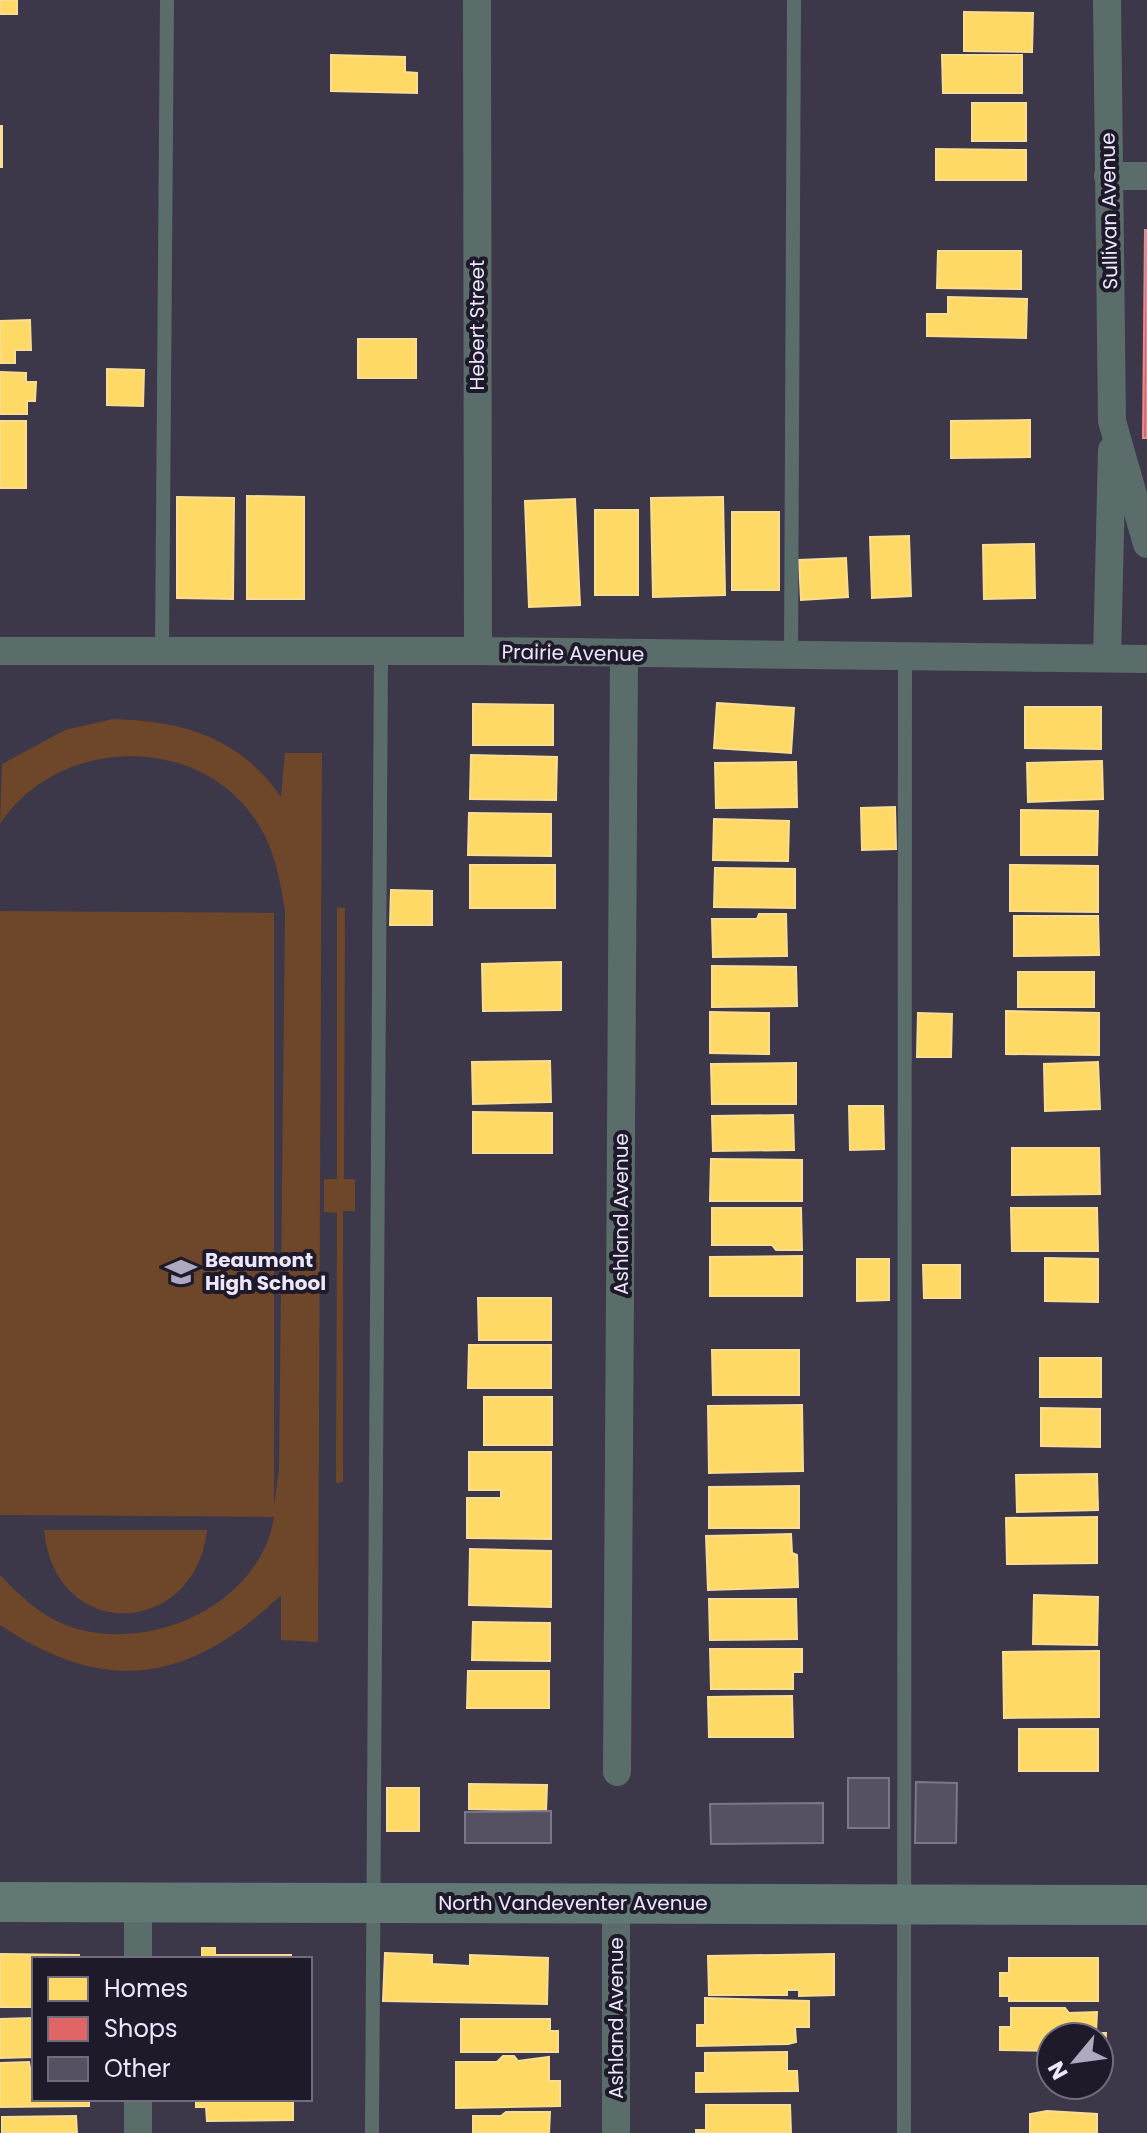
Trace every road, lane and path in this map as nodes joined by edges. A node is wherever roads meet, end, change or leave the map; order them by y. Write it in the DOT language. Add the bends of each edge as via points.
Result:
graph roads {
  1 [pos="167,0"];
  2 [pos="477,0"];
  3 [pos="794,0"];
  4 [pos="1107,0"];
  5 [pos="1108,176"];
  6 [pos="1147,176"];
  7 [pos="1112,421"];
  8 [pos="1147,544"];
  9 [pos="0,651"];
  10 [pos="478,651"];
  11 [pos="162,652"];
  12 [pos="381,653"];
  13 [pos="624,655"];
  14 [pos="791,656"];
  15 [pos="905,656"];
  16 [pos="1107,658"];
  17 [pos="1147,659"];
  18 [pos="617,1772"];
  19 [pos="0,1902"];
  20 [pos="138,1902"];
  21 [pos="372,1903"];
  22 [pos="616,1904"];
  23 [pos="904,1904"];
  24 [pos="1147,1905"];
  25 [pos="138,1957"];
  26 [pos="138,2101"];
  27 [pos="138,2133"];
  28 [pos="372,2133"];
  29 [pos="616,2133"];
  30 [pos="904,2133"];
  1 -- 11 [label="lane"];
  2 -- 10 [label="street, Hebert Street"];
  3 -- 14 [label="lane"];
  4 -- 5 [label="street, Sullivan Avenue"];
  5 -- 6 [label="street"];
  5 -- 7 [label="street, Sullivan Avenue"];
  7 -- 8 [label="street, Sullivan Avenue"];
  7 -- 16 [label="street, Sullivan Avenue"];
  9 -- 11 [label="street, Prairie Avenue"];
  10 -- 12 [label="street, Prairie Avenue"];
  10 -- 13 [label="street, Prairie Avenue"];
  11 -- 12 [label="street, Prairie Avenue"];
  12 -- 21 [label="lane"];
  13 -- 14 [label="street, Prairie Avenue"];
  13 -- 18 [label="street, Ashland Avenue"];
  14 -- 15 [label="street, Prairie Avenue"];
  15 -- 16 [label="street, Prairie Avenue"];
  15 -- 23 [label="lane"];
  16 -- 17 [label="street, Prairie Avenue"];
  19 -- 20 [label="main road, North Vandeventer Avenue"];
  20 -- 21 [label="main road, North Vandeventer Avenue"];
  20 -- 25 [label="street"];
  21 -- 22 [label="main road, North Vandeventer Avenue"];
  21 -- 28 [label="lane"];
  22 -- 23 [label="main road, North Vandeventer Avenue"];
  22 -- 29 [label="street, Ashland Avenue"];
  23 -- 24 [label="main road, North Vandeventer Avenue"];
  23 -- 30 [label="lane"];
  26 -- 27 [label="street"];
}
